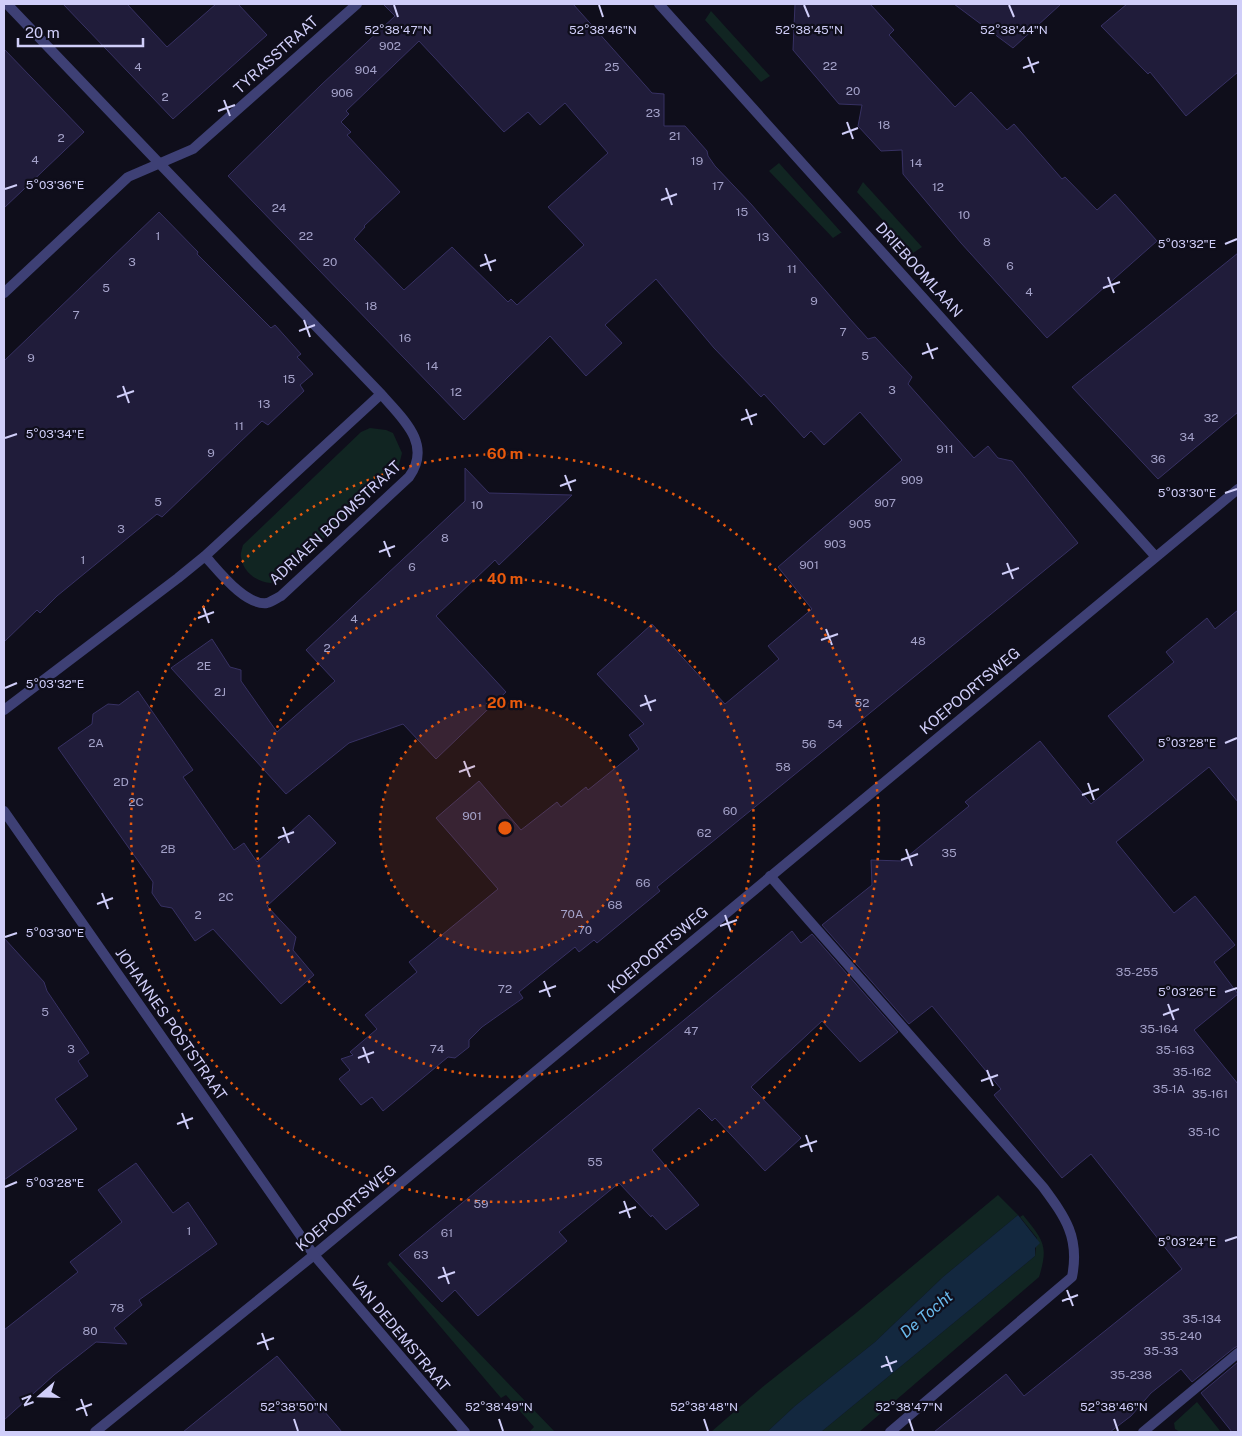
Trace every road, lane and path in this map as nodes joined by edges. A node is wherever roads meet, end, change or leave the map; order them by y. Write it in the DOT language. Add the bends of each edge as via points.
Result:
graph roads {
  1 [pos="7,4"];
  2 [pos="356,4"];
  3 [pos="659,4"];
  4 [pos="159,163"];
  5 [pos="4,293"];
  6 [pos="381,394"];
  7 [pos="1238,489"];
  8 [pos="205,556"];
  9 [pos="1156,557"];
  10 [pos="4,710"];
  11 [pos="4,811"];
  12 [pos="770,876"];
  13 [pos="314,1255"];
  14 [pos="1238,1353"];
  15 [pos="95,1432"];
  16 [pos="465,1432"];
  17 [pos="890,1432"];
  18 [pos="1143,1432"];
  1 -- 4 [label="street, ADRIAEN BOOMSTRAAT"];
  2 -- 4 [label="street, TYRASSTRAAT" via="193,149"];
  3 -- 9 [label="street, DRIEBOOMLAAN"];
  4 -- 5 [label="street, TYRASSTRAAT" via="128,177"];
  4 -- 6 [label="street, ADRIAEN BOOMSTRAAT"];
  6 -- 8 [label="street"];
  6 -- 8 [label="street, ADRIAEN BOOMSTRAAT" via="412,430 419,450 418,462 409,477 281,596 267,603 252,600 234,587"];
  7 -- 9 [label="street, KOEPOORTSWEG"];
  8 -- 10 [label="street"];
  9 -- 12 [label="street, KOEPOORTSWEG"];
  11 -- 13 [label="street, JOHANNES POSTSTRAAT"];
  12 -- 13 [label="street, KOEPOORTSWEG"];
  12 -- 17 [label="street" via="1043,1186 1062,1212 1074,1246 1072,1276"];
  13 -- 15 [label="street, KOEPOORTSWEG"];
  13 -- 16 [label="street, VAN DEDEMSTRAAT"];
  14 -- 18 [label="street"];
}
